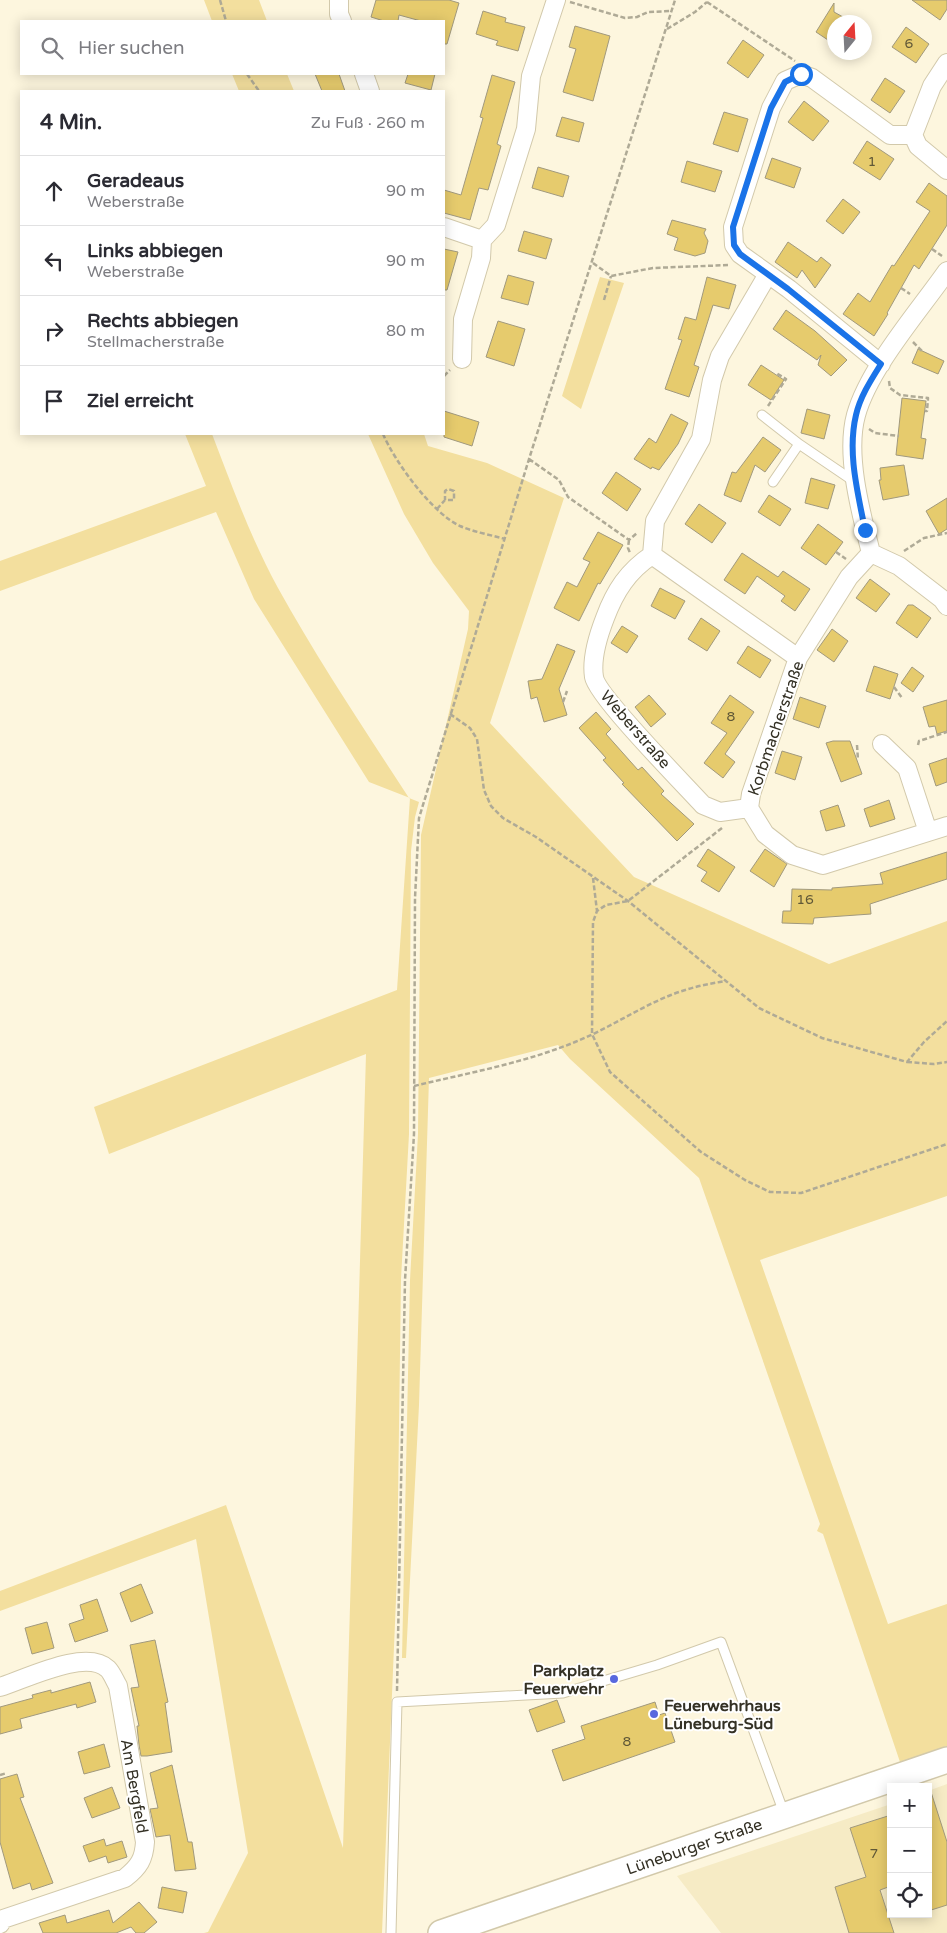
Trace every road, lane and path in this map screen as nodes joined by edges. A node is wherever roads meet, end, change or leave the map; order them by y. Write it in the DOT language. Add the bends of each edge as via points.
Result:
graph roads {
  1 [pos="220,0"];
  2 [pos="339,0"];
  3 [pos="675,0"];
  4 [pos="553,1"];
  5 [pos="707,1"];
  6 [pos="672,11"];
  7 [pos="226,20"];
  8 [pos="342,20"];
  9 [pos="666,30"];
  10 [pos="800,63"];
  11 [pos="947,63"];
  12 [pos="248,75"];
  13 [pos="364,75"];
  14 [pos="258,90"];
  15 [pos="370,90"];
  16 [pos="913,135"];
  17 [pos="947,170"];
  18 [pos="445,227"];
  19 [pos="482,240"];
  20 [pos="932,249"];
  21 [pos="740,254"];
  22 [pos="947,260"];
  23 [pos="593,264"];
  24 [pos="947,271"];
  25 [pos="768,274"];
  26 [pos="611,276"];
  27 [pos="604,300"];
  28 [pos="462,360"];
  29 [pos="881,364"];
  30 [pos="776,373"];
  31 [pos="889,380"];
  32 [pos="925,411"];
  33 [pos="762,416"];
  34 [pos="868,428"];
  35 [pos="384,435"];
  36 [pos="899,436"];
  37 [pos="799,444"];
  38 [pos="529,459"];
  39 [pos="773,482"];
  40 [pos="855,482"];
  41 [pos="445,500"];
  42 [pos="437,508"];
  43 [pos="656,521"];
  44 [pos="947,533"];
  45 [pos="506,539"];
  46 [pos="871,553"];
  47 [pos="652,555"];
  48 [pos="888,561"];
  49 [pos="945,602"];
  50 [pos="798,658"];
  51 [pos="894,687"];
  52 [pos="567,691"];
  53 [pos="902,698"];
  54 [pos="563,702"];
  55 [pos="450,714"];
  56 [pos="947,732"];
  57 [pos="882,744"];
  58 [pos="857,745"];
  59 [pos="918,745"];
  60 [pos="858,760"];
  61 [pos="749,808"];
  62 [pos="947,826"];
  63 [pos="928,832"];
  64 [pos="593,877"];
  65 [pos="628,901"];
  66 [pos="597,911"];
  67 [pos="726,981"];
  68 [pos="947,1021"];
  69 [pos="592,1034"];
  70 [pos="908,1062"];
  71 [pos="947,1062"];
  72 [pos="414,1086"];
  73 [pos="947,1144"];
  74 [pos="0,1687"];
  75 [pos="397,1702"];
  76 [pos="947,1760"];
  77 [pos="7,1773"];
  78 [pos="0,1775"];
  79 [pos="785,1816"];
  80 [pos="1,1918"];
  81 [pos="391,1933"];
  82 [pos="440,1933"];
  1 -- 7 [label="path"];
  2 -- 8 [label="street"];
  3 -- 6 [label="path"];
  4 -- 6 [label="path" via="573,2 625,18 648,12"];
  4 -- 19 [label="street" via="531,76 526,129 496,225"];
  5 -- 9 [label="path"];
  5 -- 10 [label="path"];
  6 -- 9 [label="path"];
  9 -- 23 [label="path"];
  11 -- 16 [label="street" via="932,86"];
  12 -- 14 [label="path"];
  13 -- 15 [label="street"];
  16 -- 17 [label="street" via="924,152"];
  16 -- 21 [label="street" via="890,135 812,78 801,74 785,82 771,108 733,227 734,245"];
  18 -- 19 [label="street"];
  19 -- 28 [label="street" via="481,258 463,319"];
  20 -- 22 [label="path"];
  21 -- 25 [label="street"];
  21 -- 26 [label="path" via="735,264 653,268"];
  23 -- 26 [label="path"];
  23 -- 38 [label="path"];
  24 -- 29 [label="street"];
  25 -- 29 [label="street"];
  25 -- 43 [label="street" via="720,356 701,438"];
  26 -- 27 [label="path"];
  29 -- 40 [label="street" via="868,385 856,416"];
  30 -- 33 [label="path" via="786,379"];
  31 -- 32 [label="path" via="890,388 900,394 928,398"];
  33 -- 37 [label="lane"];
  34 -- 36 [label="path" via="876,433"];
  35 -- 42 [label="path" via="406,471"];
  37 -- 39 [label="lane"];
  37 -- 40 [label="lane"];
  38 -- 43 [label="path" via="559,480 568,497 630,540"];
  38 -- 45 [label="path"];
  40 -- 46 [label="street"];
  41 -- 41 [label="path" via="454,500 454,491 445,491"];
  41 -- 42 [label="path"];
  42 -- 45 [label="path" via="443,516 460,526"];
  43 -- 47 [label="street"];
  44 -- 48 [label="path" via="924,538"];
  45 -- 55 [label="path"];
  46 -- 48 [label="street"];
  46 -- 50 [label="street, Korbmacherstraße" via="849,577"];
  47 -- 50 [label="street"];
  47 -- 61 [label="street, Weberstraße" via="624,578 610,606 595,653 594,679 607,699 703,805 720,812"];
  48 -- 49 [label="street"];
  50 -- 61 [label="street, Korbmacherstraße"];
  51 -- 53 [label="path"];
  52 -- 54 [label="path"];
  55 -- 64 [label="path" via="470,728 477,739 484,790 491,806 503,818"];
  55 -- 72 [label="path" via="416,834"];
  56 -- 59 [label="path" via="919,741"];
  57 -- 63 [label="street" via="907,768"];
  58 -- 60 [label="path"];
  61 -- 63 [label="street, Korbmacherstraße" via="765,834 792,854 823,865"];
  61 -- 65 [label="path"];
  62 -- 63 [label="street, Korbmacherstraße"];
  64 -- 65 [label="path"];
  64 -- 66 [label="path"];
  65 -- 66 [label="path" via="606,905"];
  65 -- 67 [label="path"];
  66 -- 69 [label="path" via="593,922"];
  67 -- 69 [label="path" via="670,995"];
  67 -- 70 [label="path" via="759,1008 822,1038"];
  68 -- 70 [label="path"];
  69 -- 72 [label="path" via="554,1050 503,1065"];
  69 -- 73 [label="path" via="610,1072 652,1111 701,1152 770,1192 801,1193"];
  70 -- 71 [label="path"];
  72 -- 75 [label="path" via="405,1280"];
  74 -- 80 [label="street, Am Bergfeld" via="72,1662 92,1660 108,1669 118,1686 144,1842 144,1856 126,1878"];
  75 -- 79 [label="lane" via="563,1693 721,1642"];
  75 -- 81 [label="lane"];
  76 -- 79 [label="street, Lüneburger Straße"];
  77 -- 78 [label="path"];
  79 -- 82 [label="street, Lüneburger Straße"];
}
